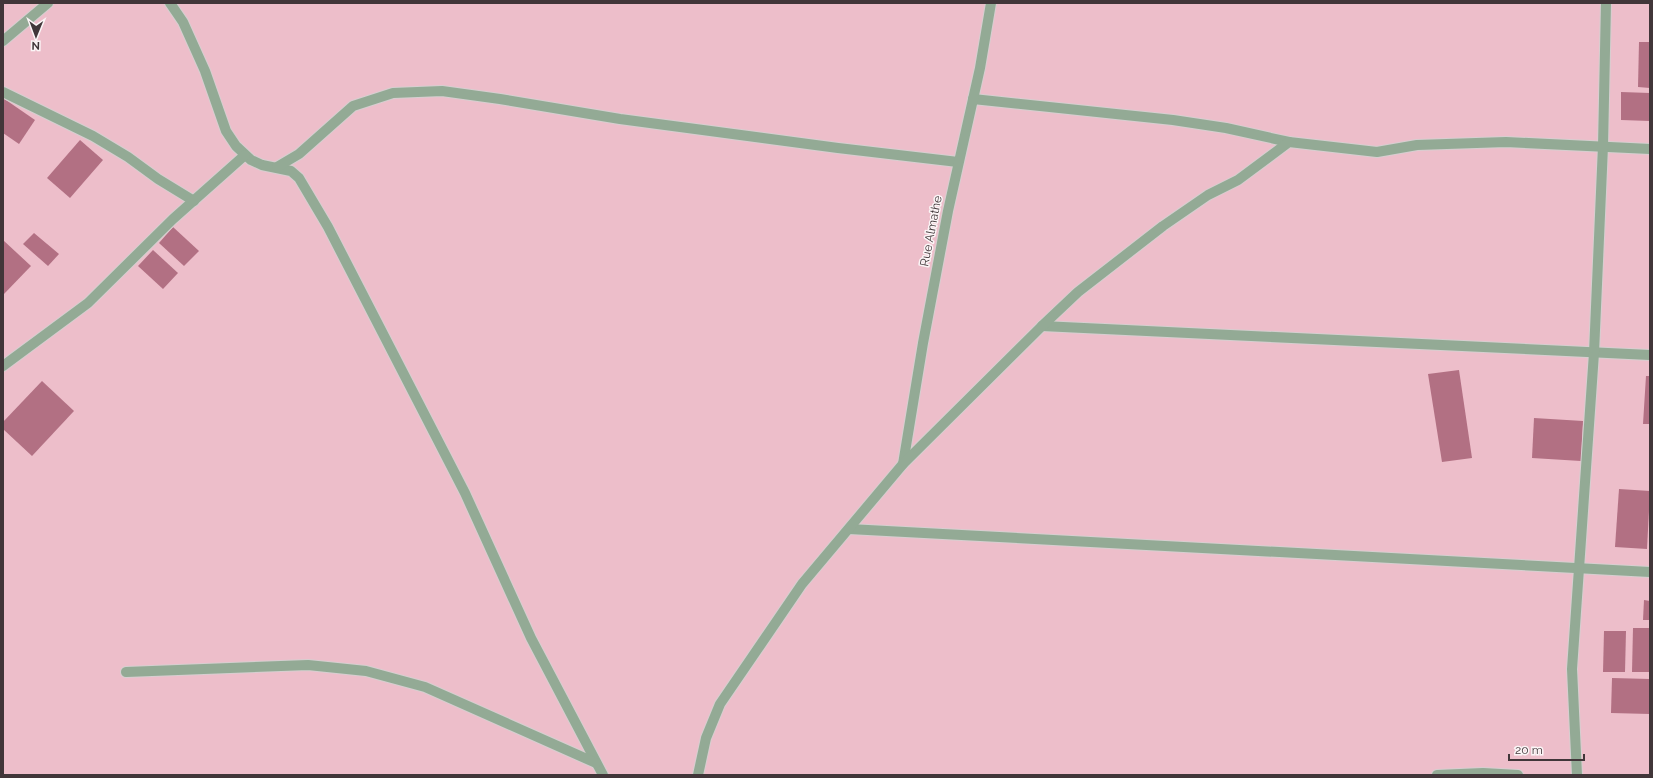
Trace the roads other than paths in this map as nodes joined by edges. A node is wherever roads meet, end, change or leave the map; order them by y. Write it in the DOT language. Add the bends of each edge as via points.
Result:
graph roads {
  1 [pos="48,3"];
  2 [pos="170,3"];
  3 [pos="991,3"];
  4 [pos="1606,3"];
  5 [pos="3,41"];
  6 [pos="3,92"];
  7 [pos="973,99"];
  8 [pos="1289,142"];
  9 [pos="1603,146"];
  10 [pos="1650,149"];
  11 [pos="245,155"];
  12 [pos="958,162"];
  13 [pos="277,167"];
  14 [pos="194,201"];
  15 [pos="1042,326"];
  16 [pos="1594,353"];
  17 [pos="1650,355"];
  18 [pos="3,366"];
  19 [pos="903,464"];
  20 [pos="849,529"];
  21 [pos="1578,569"];
  22 [pos="1650,572"];
  23 [pos="126,672"];
  24 [pos="596,763"];
  25 [pos="603,775"];
  26 [pos="698,775"];
  27 [pos="1437,775"];
  28 [pos="1518,775"];
  29 [pos="1577,775"];
  1 -- 5 [label="street"];
  2 -- 11 [label="street" via="183,22 205,71 226,131"];
  3 -- 7 [label="street, Rue Almathe"];
  4 -- 9 [label="street"];
  6 -- 14 [label="street" via="93,136"];
  7 -- 8 [label="street" via="1173,120 1226,128"];
  7 -- 12 [label="street, Rue Almathe"];
  8 -- 9 [label="street" via="1377,152 1417,145 1506,142"];
  8 -- 15 [label="street" via="1238,180 1208,195 1163,226 1078,292"];
  9 -- 10 [label="street"];
  9 -- 16 [label="street"];
  11 -- 13 [label="street" via="262,165"];
  11 -- 14 [label="street"];
  12 -- 13 [label="street" via="620,119 442,91 393,93 353,106 299,154"];
  12 -- 19 [label="street, Rue Almathe" via="923,342"];
  13 -- 24 [label="street" via="299,178 328,227 465,493 531,638"];
  14 -- 18 [label="street" via="88,303"];
  15 -- 16 [label="street"];
  15 -- 19 [label="street"];
  16 -- 17 [label="street"];
  16 -- 21 [label="street"];
  19 -- 20 [label="street"];
  20 -- 21 [label="street"];
  20 -- 26 [label="street" via="802,584 720,704 706,738"];
  21 -- 22 [label="street"];
  21 -- 29 [label="street" via="1572,669"];
  23 -- 24 [label="street" via="308,665 366,671 425,687"];
  24 -- 25 [label="street"];
  27 -- 28 [label="street"];
}
